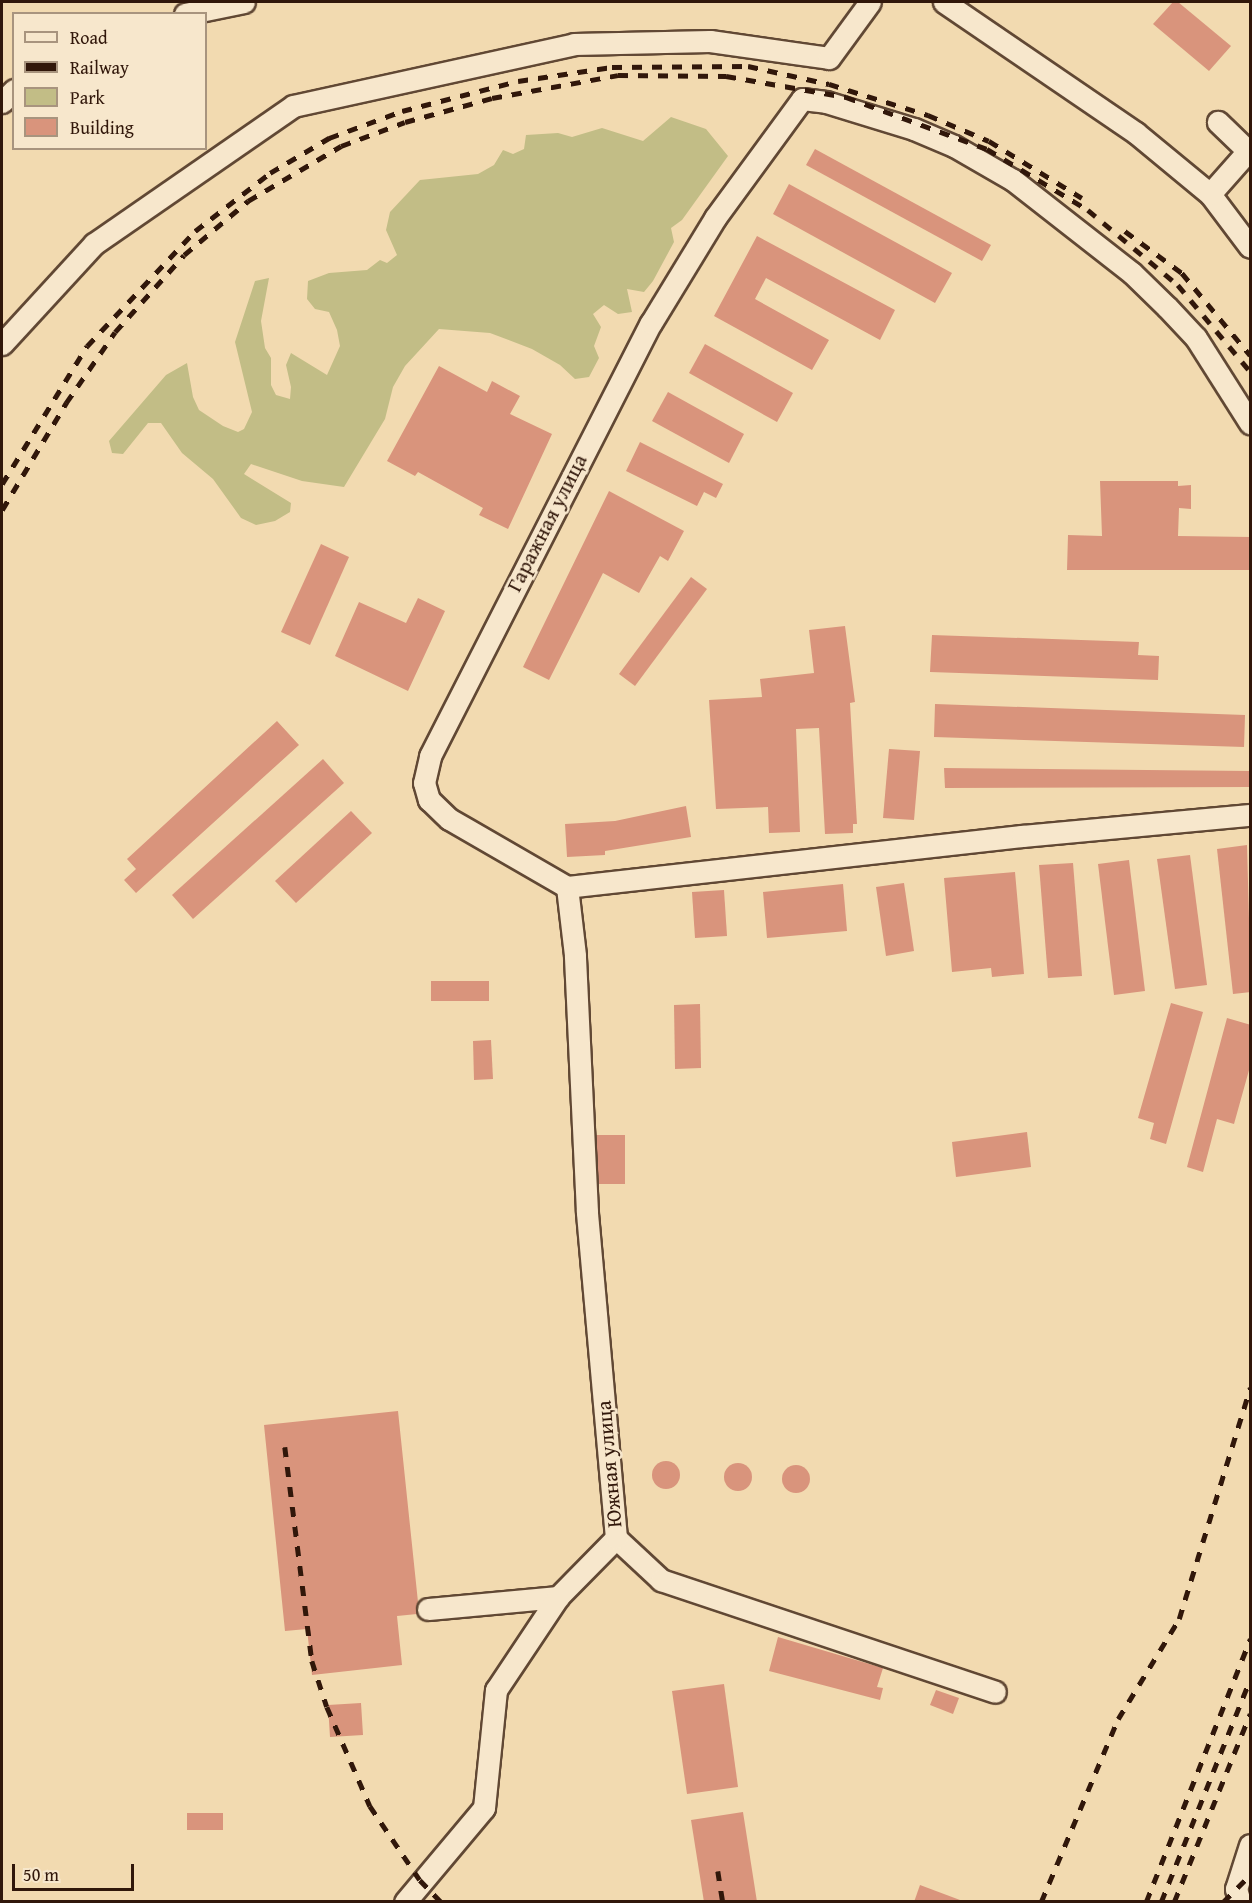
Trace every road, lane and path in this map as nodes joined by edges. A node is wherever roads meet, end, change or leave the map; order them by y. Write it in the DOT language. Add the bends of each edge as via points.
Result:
graph roads {
  1 [pos="244,2"];
  2 [pos="870,2"];
  3 [pos="944,2"];
  4 [pos="195,12"];
  5 [pos="1218,122"];
  6 [pos="1210,194"];
  7 [pos="1251,247"];
  8 [pos="2,344"];
  9 [pos="1251,423"];
  10 [pos="1251,815"];
  11 [pos="567,887"];
  12 [pos="616,1538"];
  13 [pos="558,1597"];
  14 [pos="428,1609"];
  15 [pos="995,1692"];
  16 [pos="1251,1845"];
  17 [pos="405,1902"];
  18 [pos="1240,1902"];
  1 -- 4 [label="street"];
  2 -- 8 [label="street" via="830,58 710,41 574,44 293,106 94,244"];
  3 -- 6 [label="street" via="1136,133"];
  5 -- 6 [label="street" via="1248,151"];
  6 -- 7 [label="street"];
  9 -- 11 [label="street, Гаражная улица" via="1196,338 1167,307 1132,273 1012,180 954,146 826,102 802,99 715,218 651,323 430,756 424,783 429,800 449,819"];
  10 -- 11 [label="street" via="1022,836"];
  11 -- 12 [label="street, Южная улица" via="575,955 587,1212"];
  12 -- 13 [label="street, Южная улица"];
  12 -- 15 [label="street" via="661,1580"];
  13 -- 14 [label="street"];
  13 -- 17 [label="street, Южная улица" via="496,1690 484,1808"];
  16 -- 18 [label="street" via="1236,1889"];
}
